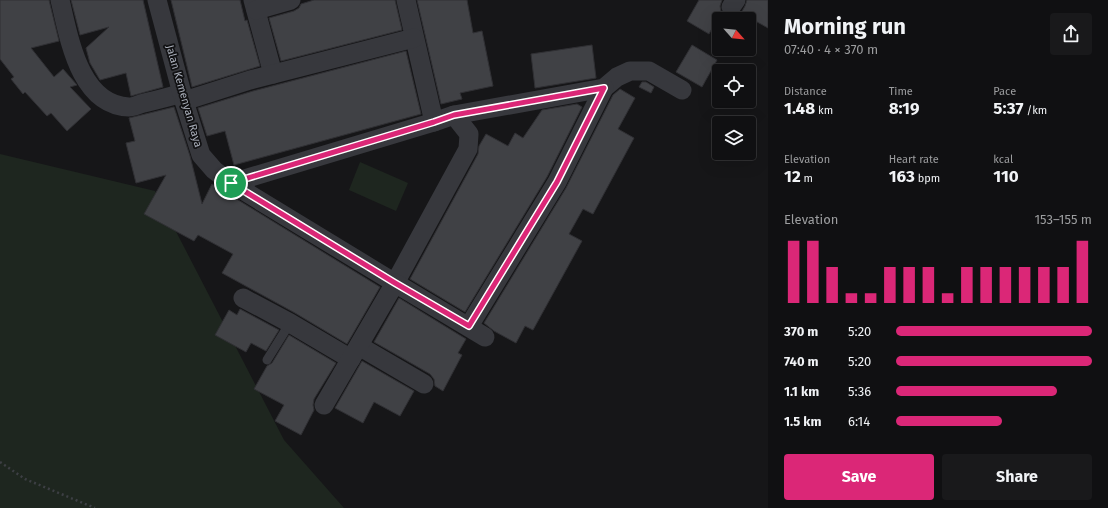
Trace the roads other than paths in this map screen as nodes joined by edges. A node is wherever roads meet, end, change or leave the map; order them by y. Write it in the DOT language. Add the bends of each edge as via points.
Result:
graph roads {
  1 [pos="60,0"];
  2 [pos="157,0"];
  3 [pos="291,0"];
  4 [pos="406,0"];
  5 [pos="254,5"];
  6 [pos="414,38"];
  7 [pos="273,74"];
  8 [pos="604,88"];
  9 [pos="682,90"];
  10 [pos="183,97"];
  11 [pos="454,115"];
  12 [pos="434,122"];
  13 [pos="231,183"];
  14 [pos="395,283"];
  15 [pos="243,298"];
  16 [pos="290,322"];
  17 [pos="469,326"];
  18 [pos="485,337"];
  19 [pos="355,352"];
  20 [pos="267,360"];
  21 [pos="424,384"];
  22 [pos="324,405"];
  1 -- 10 [label="street" via="82,75 100,97 130,107"];
  2 -- 10 [label="street, Jalan Kemenyan Raya"];
  3 -- 5 [label="street"];
  4 -- 6 [label="street"];
  5 -- 7 [label="street"];
  6 -- 7 [label="street"];
  6 -- 12 [label="street"];
  7 -- 10 [label="street"];
  8 -- 9 [label="street" via="617,77 630,71 649,71"];
  8 -- 11 [label="street"];
  8 -- 17 [label="street" via="557,182"];
  10 -- 13 [label="street, Jalan Kemenyan Raya" via="201,155 214,170"];
  11 -- 12 [label="street"];
  11 -- 14 [label="street" via="469,134 468,149"];
  12 -- 13 [label="street"];
  13 -- 14 [label="street, Jalan Kemenyan Raya"];
  14 -- 17 [label="street, Jalan Kemenyan Raya"];
  14 -- 19 [label="street"];
  15 -- 16 [label="street"];
  16 -- 19 [label="street"];
  16 -- 20 [label="lane"];
  17 -- 18 [label="street, Jalan Kemenyan Raya"];
  19 -- 21 [label="street"];
  19 -- 22 [label="street"];
}
